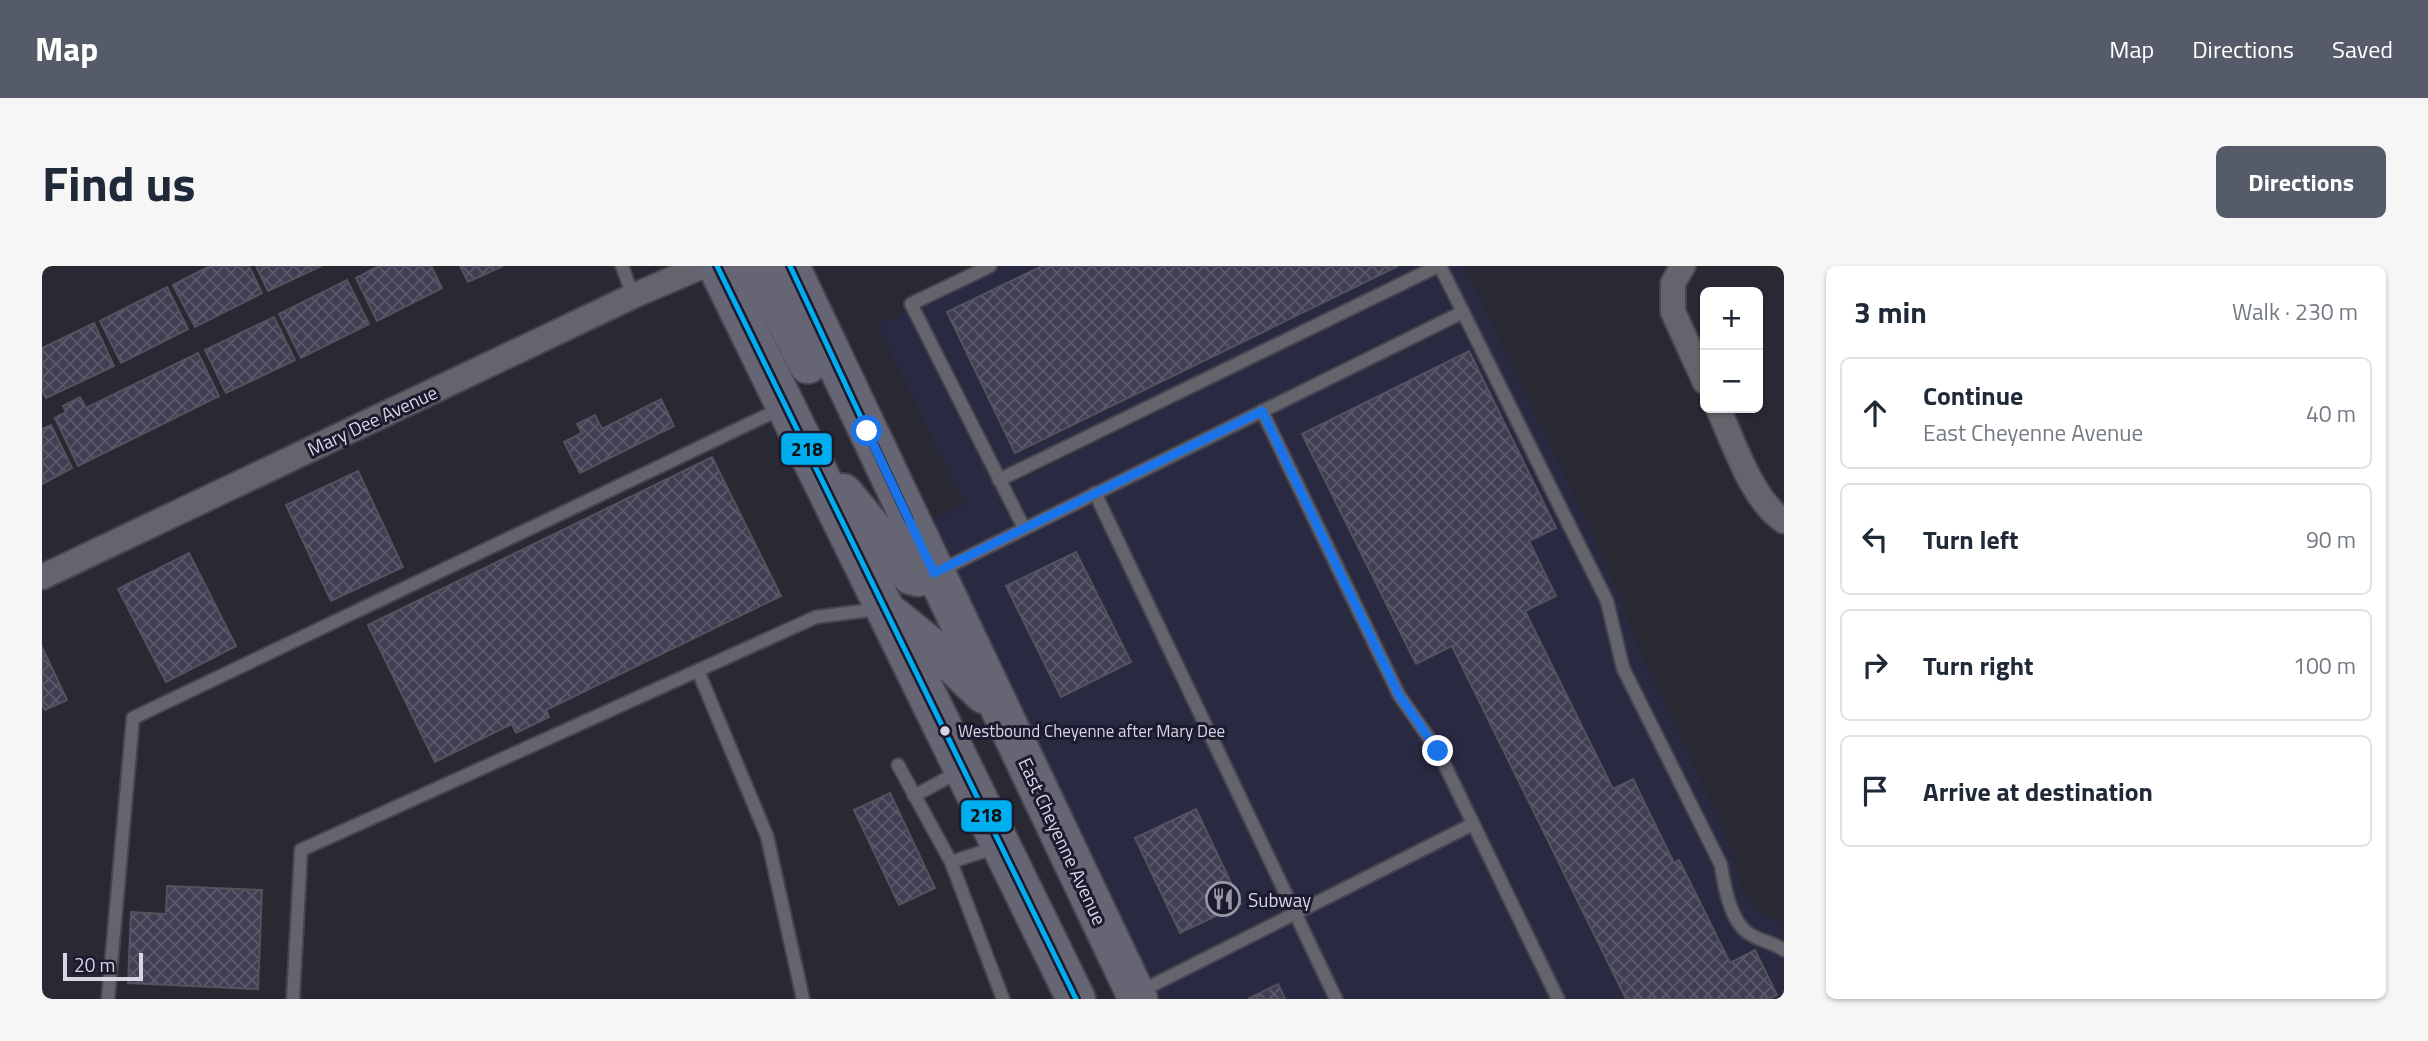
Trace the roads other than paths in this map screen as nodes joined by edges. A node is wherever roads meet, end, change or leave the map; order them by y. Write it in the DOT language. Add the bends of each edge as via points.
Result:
graph roads {
  1 [pos="622,266"];
  2 [pos="703,266"];
  3 [pos="717,266"];
  4 [pos="747,266"];
  5 [pos="790,266"];
  6 [pos="990,266"];
  7 [pos="1439,266"];
  8 [pos="1678,274"];
  9 [pos="633,296"];
  10 [pos="1463,312"];
  11 [pos="1700,371"];
  12 [pos="785,407"];
  13 [pos="1262,411"];
  14 [pos="1720,413"];
  15 [pos="867,431"];
  16 [pos="807,451"];
  17 [pos="999,480"];
  18 [pos="1095,493"];
  19 [pos="1784,521"];
  20 [pos="1024,528"];
  21 [pos="934,573"];
  22 [pos="42,577"];
  23 [pos="883,608"];
  24 [pos="698,671"];
  25 [pos="1000,710"];
  26 [pos="898,765"];
  27 [pos="964,769"];
  28 [pos="914,796"];
  29 [pos="1473,824"];
  30 [pos="1001,845"];
  31 [pos="951,862"];
  32 [pos="1295,912"];
  33 [pos="1784,950"];
  34 [pos="1137,997"];
  35 [pos="108,999"];
  36 [pos="293,999"];
  37 [pos="803,999"];
  38 [pos="1003,999"];
  39 [pos="1076,999"];
  40 [pos="1336,999"];
  41 [pos="1558,999"];
  1 -- 9 [label="lane"];
  2 -- 9 [label="street, Mary Dee Avenue"];
  3 -- 12 [label="main road"];
  4 -- 15 [label="main road" via="779,309 830,404 849,425"];
  5 -- 15 [label="main road, East Cheyenne Avenue"];
  6 -- 17 [label="lane" via="911,304"];
  7 -- 10 [label="lane"];
  7 -- 17 [label="lane"];
  8 -- 11 [label="street" via="1672,312"];
  9 -- 22 [label="street, Mary Dee Avenue"];
  10 -- 13 [label="lane"];
  10 -- 33 [label="lane" via="1607,601 1623,668 1721,865 1725,895 1733,911 1747,933"];
  12 -- 16 [label="main road"];
  12 -- 35 [label="lane" via="133,718"];
  13 -- 18 [label="lane"];
  13 -- 29 [label="lane" via="1399,695 1438,751"];
  14 -- 19 [label="street" via="1755,487 1774,515"];
  15 -- 21 [label="main road, East Cheyenne Avenue"];
  16 -- 21 [label="main road" via="911,575"];
  16 -- 23 [label="main road"];
  17 -- 20 [label="lane"];
  18 -- 20 [label="lane"];
  18 -- 32 [label="lane"];
  20 -- 21 [label="lane"];
  21 -- 25 [label="main road, East Cheyenne Avenue"];
  23 -- 24 [label="lane" via="816,617"];
  23 -- 25 [label="main road"];
  23 -- 27 [label="main road"];
  24 -- 36 [label="lane" via="301,850"];
  24 -- 37 [label="lane" via="766,836"];
  25 -- 34 [label="main road, East Cheyenne Avenue"];
  26 -- 28 [label="lane"];
  27 -- 28 [label="lane"];
  27 -- 30 [label="main road"];
  28 -- 31 [label="lane"];
  29 -- 32 [label="lane"];
  29 -- 41 [label="lane"];
  30 -- 31 [label="lane"];
  30 -- 34 [label="main road" via="1091,970"];
  30 -- 39 [label="main road"];
  31 -- 38 [label="lane"];
  32 -- 34 [label="lane"];
  32 -- 40 [label="lane"];
}
